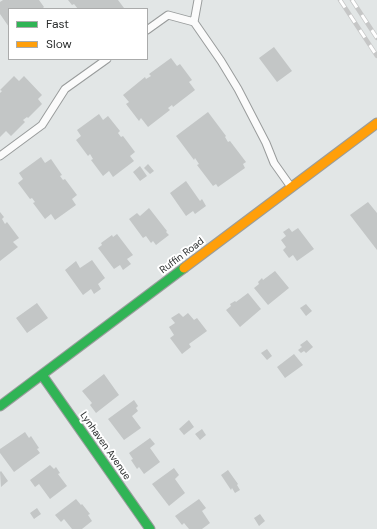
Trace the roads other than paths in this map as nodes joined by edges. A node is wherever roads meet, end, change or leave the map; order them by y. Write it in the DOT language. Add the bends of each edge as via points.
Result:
graph roads {
  1 [pos="198,0"];
  2 [pos="194,22"];
  3 [pos="148,29"];
  4 [pos="106,60"];
  5 [pos="377,123"];
  6 [pos="0,156"];
  7 [pos="291,187"];
  8 [pos="42,375"];
  9 [pos="0,406"];
  10 [pos="150,529"];
  1 -- 2 [label="lane"];
  2 -- 3 [label="lane" via="168,15"];
  2 -- 7 [label="lane" via="228,72 274,163"];
  4 -- 6 [label="lane" via="65,89 42,125"];
  5 -- 7 [label="street, Ruffin Road"];
  7 -- 8 [label="street, Ruffin Road"];
  8 -- 9 [label="street, Ruffin Road"];
  8 -- 10 [label="street, Lynhaven Avenue"];
}
